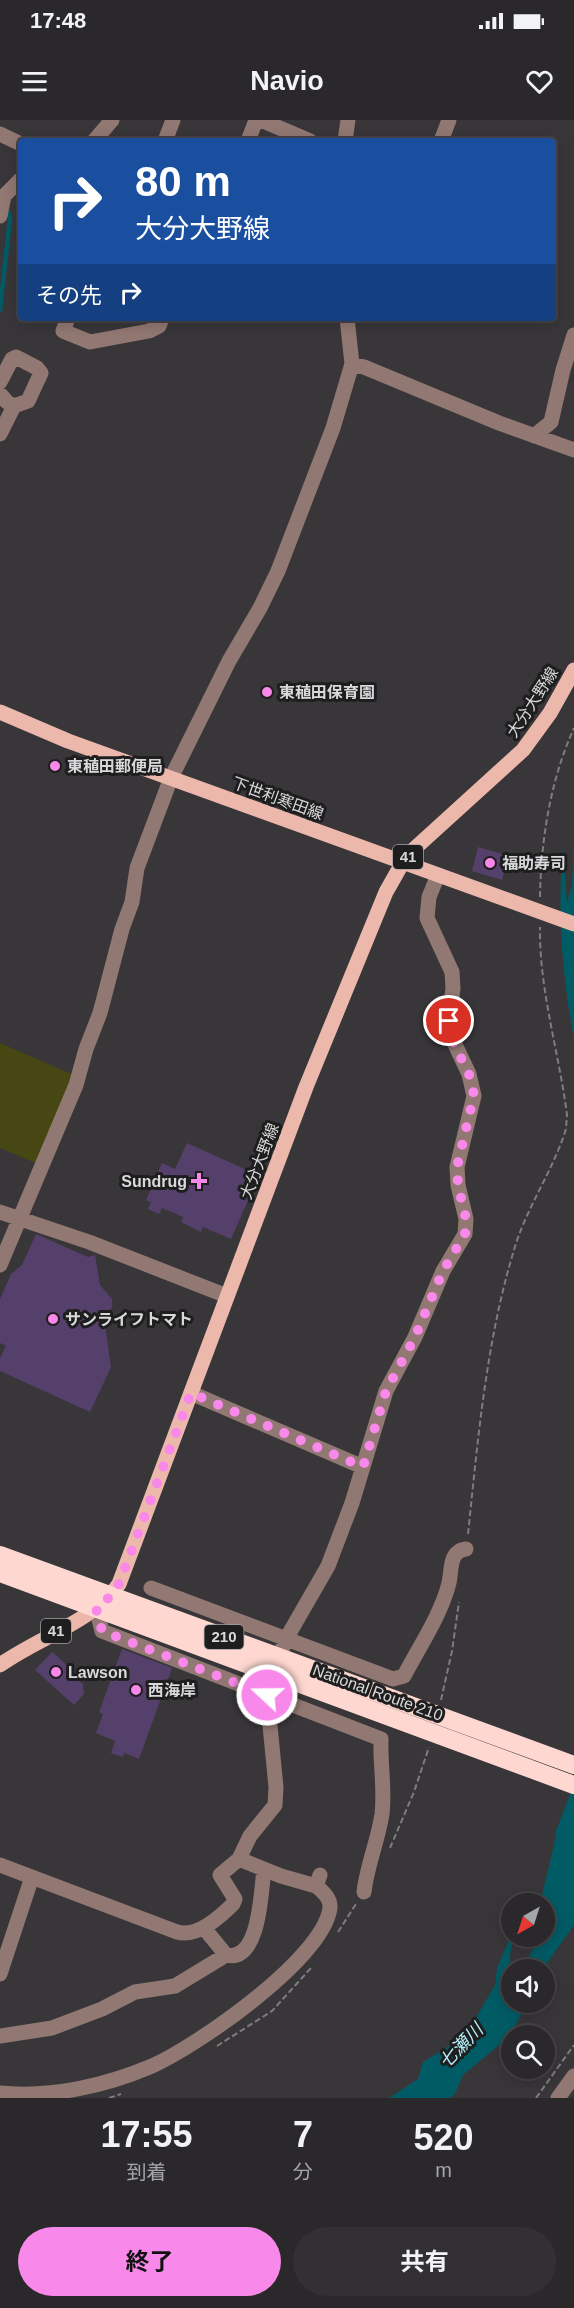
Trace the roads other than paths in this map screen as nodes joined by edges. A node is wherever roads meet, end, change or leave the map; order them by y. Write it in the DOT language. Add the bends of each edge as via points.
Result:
graph roads {
  1 [pos="112,120"];
  2 [pos="173,120"];
  3 [pos="256,120"];
  4 [pos="261,120"];
  5 [pos="348,120"];
  6 [pos="449,120"];
  7 [pos="295,127"];
  8 [pos="0,134"];
  9 [pos="97,138"];
  10 [pos="166,138"];
  11 [pos="249,138"];
  12 [pos="307,138"];
  13 [pos="345,138"];
  14 [pos="442,138"];
  15 [pos="18,143"];
  16 [pos="18,182"];
  17 [pos="0,216"];
  18 [pos="67,321"];
  19 [pos="161,321"];
  20 [pos="347,321"];
  21 [pos="574,335"];
  22 [pos="352,364"];
  23 [pos="0,382"];
  24 [pos="0,394"];
  25 [pos="14,406"];
  26 [pos="0,434"];
  27 [pos="534,436"];
  28 [pos="574,450"];
  29 [pos="574,670"];
  30 [pos="0,712"];
  31 [pos="171,778"];
  32 [pos="403,862"];
  33 [pos="438,875"];
  34 [pos="574,924"];
  35 [pos="0,1212"];
  36 [pos="21,1219"];
  37 [pos="0,1265"];
  38 [pos="227,1296"];
  39 [pos="191,1393"];
  40 [pos="363,1467"];
  41 [pos="466,1549"];
  42 [pos="0,1556"];
  43 [pos="0,1573"];
  44 [pos="151,1588"];
  45 [pos="111,1596"];
  46 [pos="96,1608"];
  47 [pos="286,1639"];
  48 [pos="0,1665"];
  49 [pos="276,1665"];
  50 [pos="267,1695"];
  51 [pos="444,1721"];
  52 [pos="574,1765"];
  53 [pos="574,1785"];
  54 [pos="239,1859"];
  55 [pos="0,1865"];
  56 [pos="264,1869"];
  57 [pos="32,1877"];
  58 [pos="364,1892"];
  59 [pos="204,1928"];
  60 [pos="226,1955"];
  61 [pos="0,1974"];
  62 [pos="0,2036"];
  63 [pos="574,2076"];
  64 [pos="0,2093"];
  65 [pos="558,2098"];
  1 -- 9 [label="street"];
  2 -- 10 [label="street"];
  3 -- 11 [label="street"];
  4 -- 7 [label="street"];
  5 -- 13 [label="street"];
  6 -- 14 [label="street"];
  7 -- 12 [label="street"];
  8 -- 15 [label="street"];
  16 -- 17 [label="street" via="4,196"];
  18 -- 19 [label="street" via="63,331 90,342 149,331"];
  20 -- 22 [label="street"];
  21 -- 27 [label="street" via="551,422"];
  22 -- 27 [label="street"];
  22 -- 31 [label="street" via="333,428 281,565"];
  23 -- 25 [label="street" via="16,357 39,370 41,376 28,401"];
  24 -- 25 [label="street"];
  25 -- 26 [label="street"];
  27 -- 28 [label="street"];
  29 -- 32 [label="main road, 大分大野線 / 41" via="523,750"];
  30 -- 31 [label="main road, 下世利寒田線"];
  31 -- 32 [label="main road, 下世利寒田線"];
  31 -- 36 [label="street" via="137,868 132,902 76,1085"];
  32 -- 33 [label="main road, 下世利寒田線"];
  32 -- 38 [label="main road, 大分大野線 / 41" via="386,892 330,1024"];
  33 -- 34 [label="main road, 下世利寒田線"];
  33 -- 40 [label="street" via="429,897 427,918 452,972 450,1036 473,1088 457,1167 466,1227 386,1391"];
  35 -- 36 [label="street"];
  36 -- 37 [label="street"];
  36 -- 38 [label="street"];
  38 -- 39 [label="main road, 大分大野線 / 41"];
  39 -- 40 [label="street"];
  39 -- 45 [label="main road, 大分大野線 / 41"];
  40 -- 47 [label="street" via="325,1571"];
  41 -- 47 [label="street" via="456,1553 441,1605 399,1679"];
  42 -- 45 [label="highway, National Route 210 / 210"];
  43 -- 46 [label="highway, National Route 210 / 210"];
  44 -- 47 [label="street"];
  45 -- 46 [label="main road, 大分大野線 / 41"];
  45 -- 49 [label="highway, National Route 210 / 210"];
  46 -- 48 [label="main road, 大分大野線 / 41"];
  46 -- 49 [label="highway, National Route 210 / 210"];
  46 -- 50 [label="street" via="102,1631"];
  47 -- 49 [label="street"];
  49 -- 50 [label="street"];
  49 -- 51 [label="highway, National Route 210 / 210"];
  50 -- 54 [label="street" via="275,1805 250,1836"];
  50 -- 58 [label="street" via="381,1739 383,1804"];
  51 -- 52 [label="highway, National Route 210 / 210"];
  51 -- 53 [label="highway, National Route 210 / 210"];
  54 -- 56 [label="street"];
  54 -- 59 [label="street" via="220,1875 234,1895 233,1904"];
  55 -- 57 [label="street"];
  56 -- 60 [label="street" via="251,1942 239,1954"];
  56 -- 64 [label="street" via="318,1880 330,1907 314,1940 273,1984 206,2036 153,2066 106,2083 50,2095"];
  57 -- 59 [label="street" via="177,1932"];
  57 -- 61 [label="street"];
  59 -- 60 [label="street"];
  60 -- 62 [label="street" via="175,1986 135,1992 52,2028"];
  63 -- 65 [label="street"];
}
